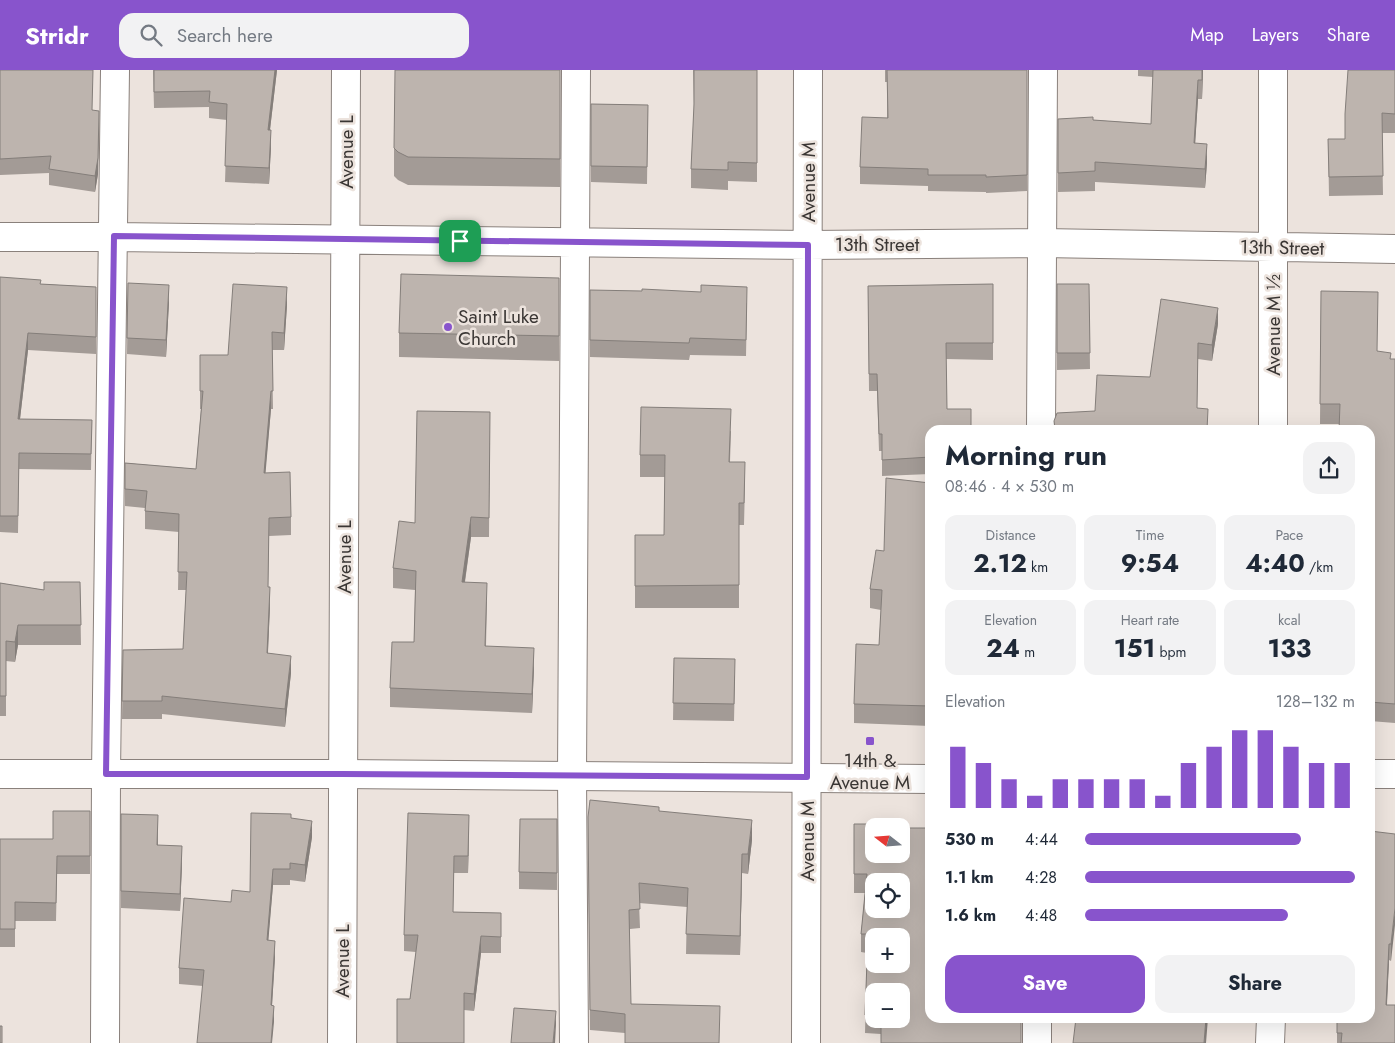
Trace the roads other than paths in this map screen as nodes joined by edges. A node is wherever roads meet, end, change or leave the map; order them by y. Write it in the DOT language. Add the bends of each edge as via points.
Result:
graph roads {
  1 [pos="115,70"];
  2 [pos="346,70"];
  3 [pos="576,70"];
  4 [pos="808,70"];
  5 [pos="1043,70"];
  6 [pos="1274,70"];
  7 [pos="114,236"];
  8 [pos="0,237"];
  9 [pos="346,240"];
  10 [pos="575,242"];
  11 [pos="1043,243"];
  12 [pos="808,245"];
  13 [pos="1273,248"];
  14 [pos="1395,249"];
  15 [pos="1041,425"];
  16 [pos="1274,425"];
  17 [pos="0,774"];
  18 [pos="106,774"];
  19 [pos="343,774"];
  20 [pos="1375,774"];
  21 [pos="1395,774"];
  22 [pos="572,776"];
  23 [pos="807,777"];
  24 [pos="925,779"];
  25 [pos="1037,1023"];
  26 [pos="1271,1023"];
  27 [pos="105,1043"];
  28 [pos="342,1043"];
  29 [pos="574,1043"];
  30 [pos="806,1043"];
  31 [pos="1037,1043"];
  32 [pos="1270,1043"];
  1 -- 7 [label="street"];
  2 -- 9 [label="street, Avenue L"];
  3 -- 10 [label="street"];
  4 -- 12 [label="street, Avenue M"];
  5 -- 11 [label="street"];
  6 -- 13 [label="street, Avenue M ½"];
  7 -- 8 [label="street, 13th Street"];
  7 -- 9 [label="street, 13th Street"];
  7 -- 18 [label="street"];
  9 -- 10 [label="street, 13th Street"];
  9 -- 19 [label="street, Avenue L"];
  10 -- 12 [label="street, 13th Street"];
  10 -- 22 [label="street"];
  11 -- 12 [label="street, 13th Street"];
  11 -- 13 [label="street, 13th Street"];
  11 -- 15 [label="street"];
  12 -- 23 [label="street, Avenue M"];
  13 -- 14 [label="street, 13th Street"];
  13 -- 16 [label="street, Avenue M ½"];
  17 -- 18 [label="street"];
  18 -- 19 [label="street"];
  18 -- 27 [label="street"];
  19 -- 22 [label="street"];
  19 -- 28 [label="street, Avenue L"];
  20 -- 21 [label="street"];
  22 -- 23 [label="street"];
  22 -- 29 [label="street"];
  23 -- 24 [label="street"];
  23 -- 30 [label="street, Avenue M"];
  25 -- 31 [label="street"];
  26 -- 32 [label="street"];
}
